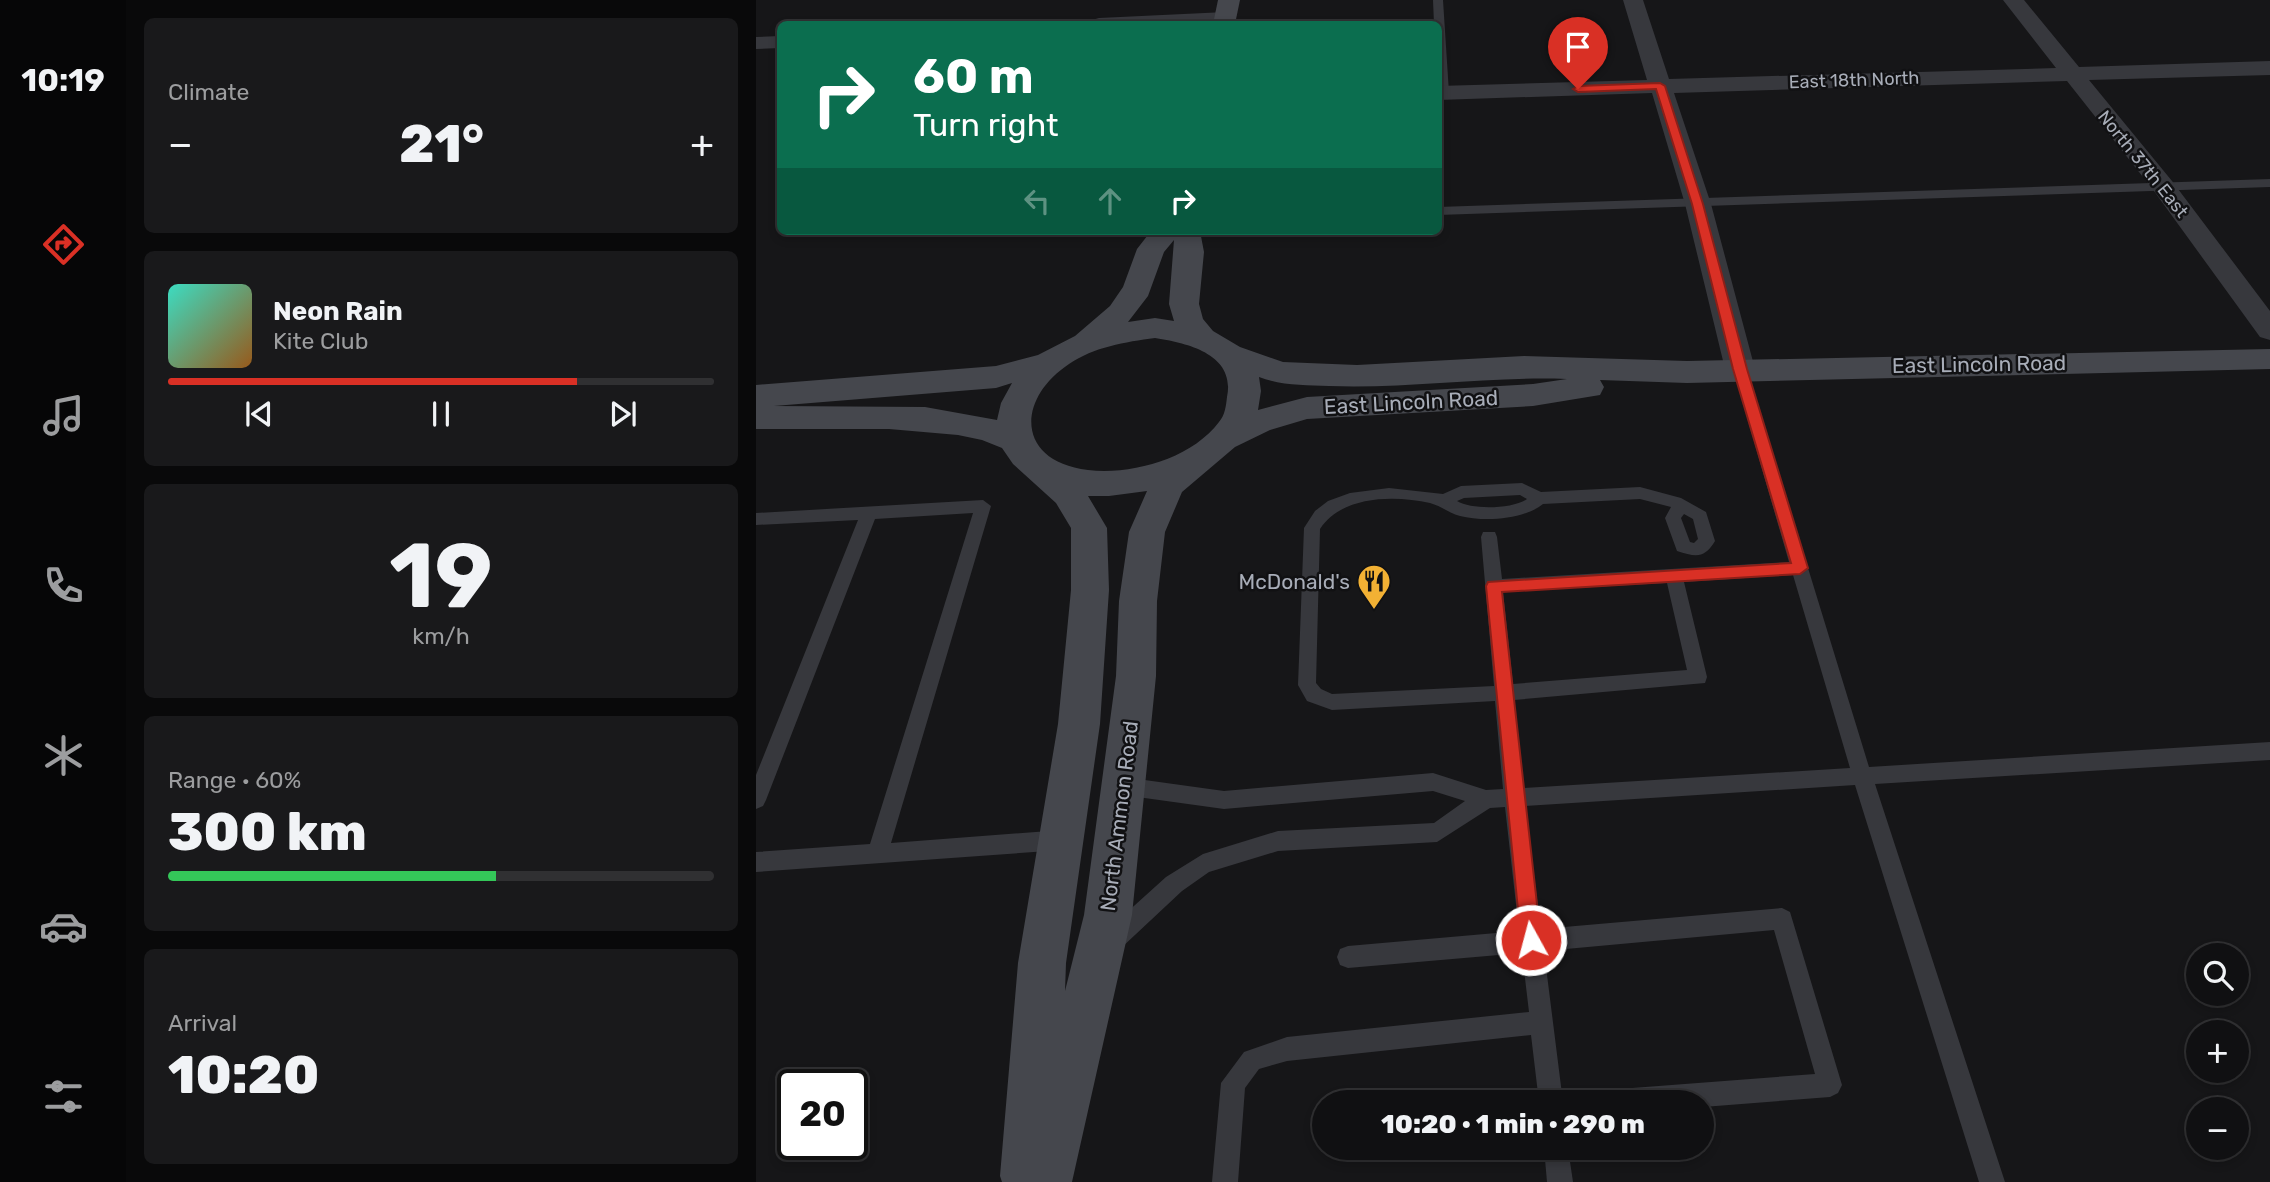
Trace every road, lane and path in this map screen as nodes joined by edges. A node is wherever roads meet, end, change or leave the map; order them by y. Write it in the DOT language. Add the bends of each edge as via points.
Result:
graph roads {
  1 [pos="1438,0"];
  2 [pos="1633,0"];
  3 [pos="2013,0"];
  4 [pos="1226,14"];
  5 [pos="1136,21"];
  6 [pos="1439,21"];
  7 [pos="777,42"];
  8 [pos="756,43"];
  9 [pos="2270,68"];
  10 [pos="2071,74"];
  11 [pos="1660,86"];
  12 [pos="1442,93"];
  13 [pos="2270,183"];
  14 [pos="2163,187"];
  15 [pos="1698,204"];
  16 [pos="1442,211"];
  17 [pos="1163,235"];
  18 [pos="1187,235"];
  19 [pos="2270,331"];
  20 [pos="1201,337"];
  21 [pos="1080,344"];
  22 [pos="1229,354"];
  23 [pos="2270,359"];
  24 [pos="1048,363"];
  25 [pos="1740,369"];
  26 [pos="1687,372"];
  27 [pos="756,396"];
  28 [pos="756,417"];
  29 [pos="1209,449"];
  30 [pos="1026,452"];
  31 [pos="869,513"];
  32 [pos="756,519"];
  33 [pos="1489,537"];
  34 [pos="1800,568"];
  35 [pos="1703,574"];
  36 [pos="1674,576"];
  37 [pos="1494,586"];
  38 [pos="1505,693"];
  39 [pos="2270,751"];
  40 [pos="1862,775"];
  41 [pos="1123,786"];
  42 [pos="1514,797"];
  43 [pos="756,800"];
  44 [pos="1486,800"];
  45 [pos="1062,840"];
  46 [pos="877,854"];
  47 [pos="756,862"];
  48 [pos="1531,940"];
  49 [pos="1099,952"];
  50 [pos="1348,957"];
  51 [pos="1541,1022"];
  52 [pos="1550,1090"];
  53 [pos="1714,1094"];
  54 [pos="1557,1160"];
  55 [pos="1027,1182"];
  56 [pos="1044,1182"];
  57 [pos="1226,1182"];
  58 [pos="1560,1182"];
  59 [pos="1992,1182"];
  1 -- 6 [label="lane"];
  2 -- 11 [label="street"];
  3 -- 10 [label="street, North 37th East"];
  4 -- 5 [label="street"];
  7 -- 8 [label="street"];
  9 -- 10 [label="street, East 18th North"];
  10 -- 11 [label="street, East 18th North"];
  10 -- 14 [label="street, North 37th East"];
  11 -- 12 [label="street, East 18th North"];
  11 -- 15 [label="street"];
  13 -- 14 [label="lane"];
  14 -- 15 [label="lane"];
  14 -- 19 [label="street, North 37th East"];
  15 -- 16 [label="lane"];
  15 -- 25 [label="street"];
  17 -- 21 [label="main road" via="1148,249 1132,298 1114,321"];
  18 -- 20 [label="main road" via="1191,246 1185,308"];
  20 -- 21 [label="main road" via="1155,328"];
  20 -- 22 [label="main road"];
  21 -- 24 [label="main road"];
  22 -- 26 [label="main road, East Lincoln Road" via="1264,369 1293,374 1357,376 1524,367"];
  22 -- 29 [label="main road" via="1239,364 1247,388 1241,415"];
  23 -- 25 [label="main road, East Lincoln Road"];
  24 -- 27 [label="main road" via="996,377"];
  24 -- 30 [label="main road" via="1024,388 1014,412"];
  25 -- 26 [label="main road, East Lincoln Road"];
  25 -- 34 [label="lane"];
  26 -- 29 [label="main road, East Lincoln Road" via="1533,395 1307,408 1259,421"];
  28 -- 30 [label="main road" via="935,420 994,429"];
  29 -- 30 [label="main road" via="1160,475 1121,483 1083,483 1050,473"];
  29 -- 41 [label="main road, North Ammon Road" via="1167,485 1147,532"];
  30 -- 45 [label="main road" via="1069,494 1089,528 1090,590 1080,711"];
  31 -- 32 [label="lane"];
  31 -- 43 [label="lane"];
  31 -- 46 [label="lane" via="983,506"];
  33 -- 37 [label="lane"];
  34 -- 35 [label="lane"];
  34 -- 40 [label="lane"];
  35 -- 36 [label="lane"];
  35 -- 38 [label="lane" via="1697,551 1683,546 1673,518 1681,503 1640,493 1539,498 1525,508 1462,511 1444,501 1413,495 1375,495 1341,502 1316,516 1307,685 1314,695 1332,702"];
  36 -- 37 [label="lane"];
  36 -- 38 [label="lane" via="1698,677"];
  37 -- 38 [label="lane"];
  38 -- 42 [label="lane"];
  39 -- 40 [label="lane"];
  40 -- 42 [label="lane"];
  40 -- 59 [label="lane"];
  41 -- 44 [label="lane" via="1224,800 1433,782"];
  41 -- 49 [label="main road, North Ammon Road" via="1108,915"];
  42 -- 44 [label="lane"];
  42 -- 48 [label="lane"];
  44 -- 49 [label="lane" via="1437,832 1278,841 1203,864"];
  45 -- 46 [label="lane"];
  45 -- 55 [label="main road" via="1042,963"];
  46 -- 47 [label="lane"];
  48 -- 50 [label="lane"];
  48 -- 51 [label="lane"];
  48 -- 53 [label="lane" via="1783,919 1830,1085"];
  49 -- 56 [label="main road, North Ammon Road"];
  51 -- 52 [label="lane"];
  51 -- 57 [label="lane" via="1287,1049 1252,1060 1233,1083"];
  54 -- 58 [label="lane"];
}
